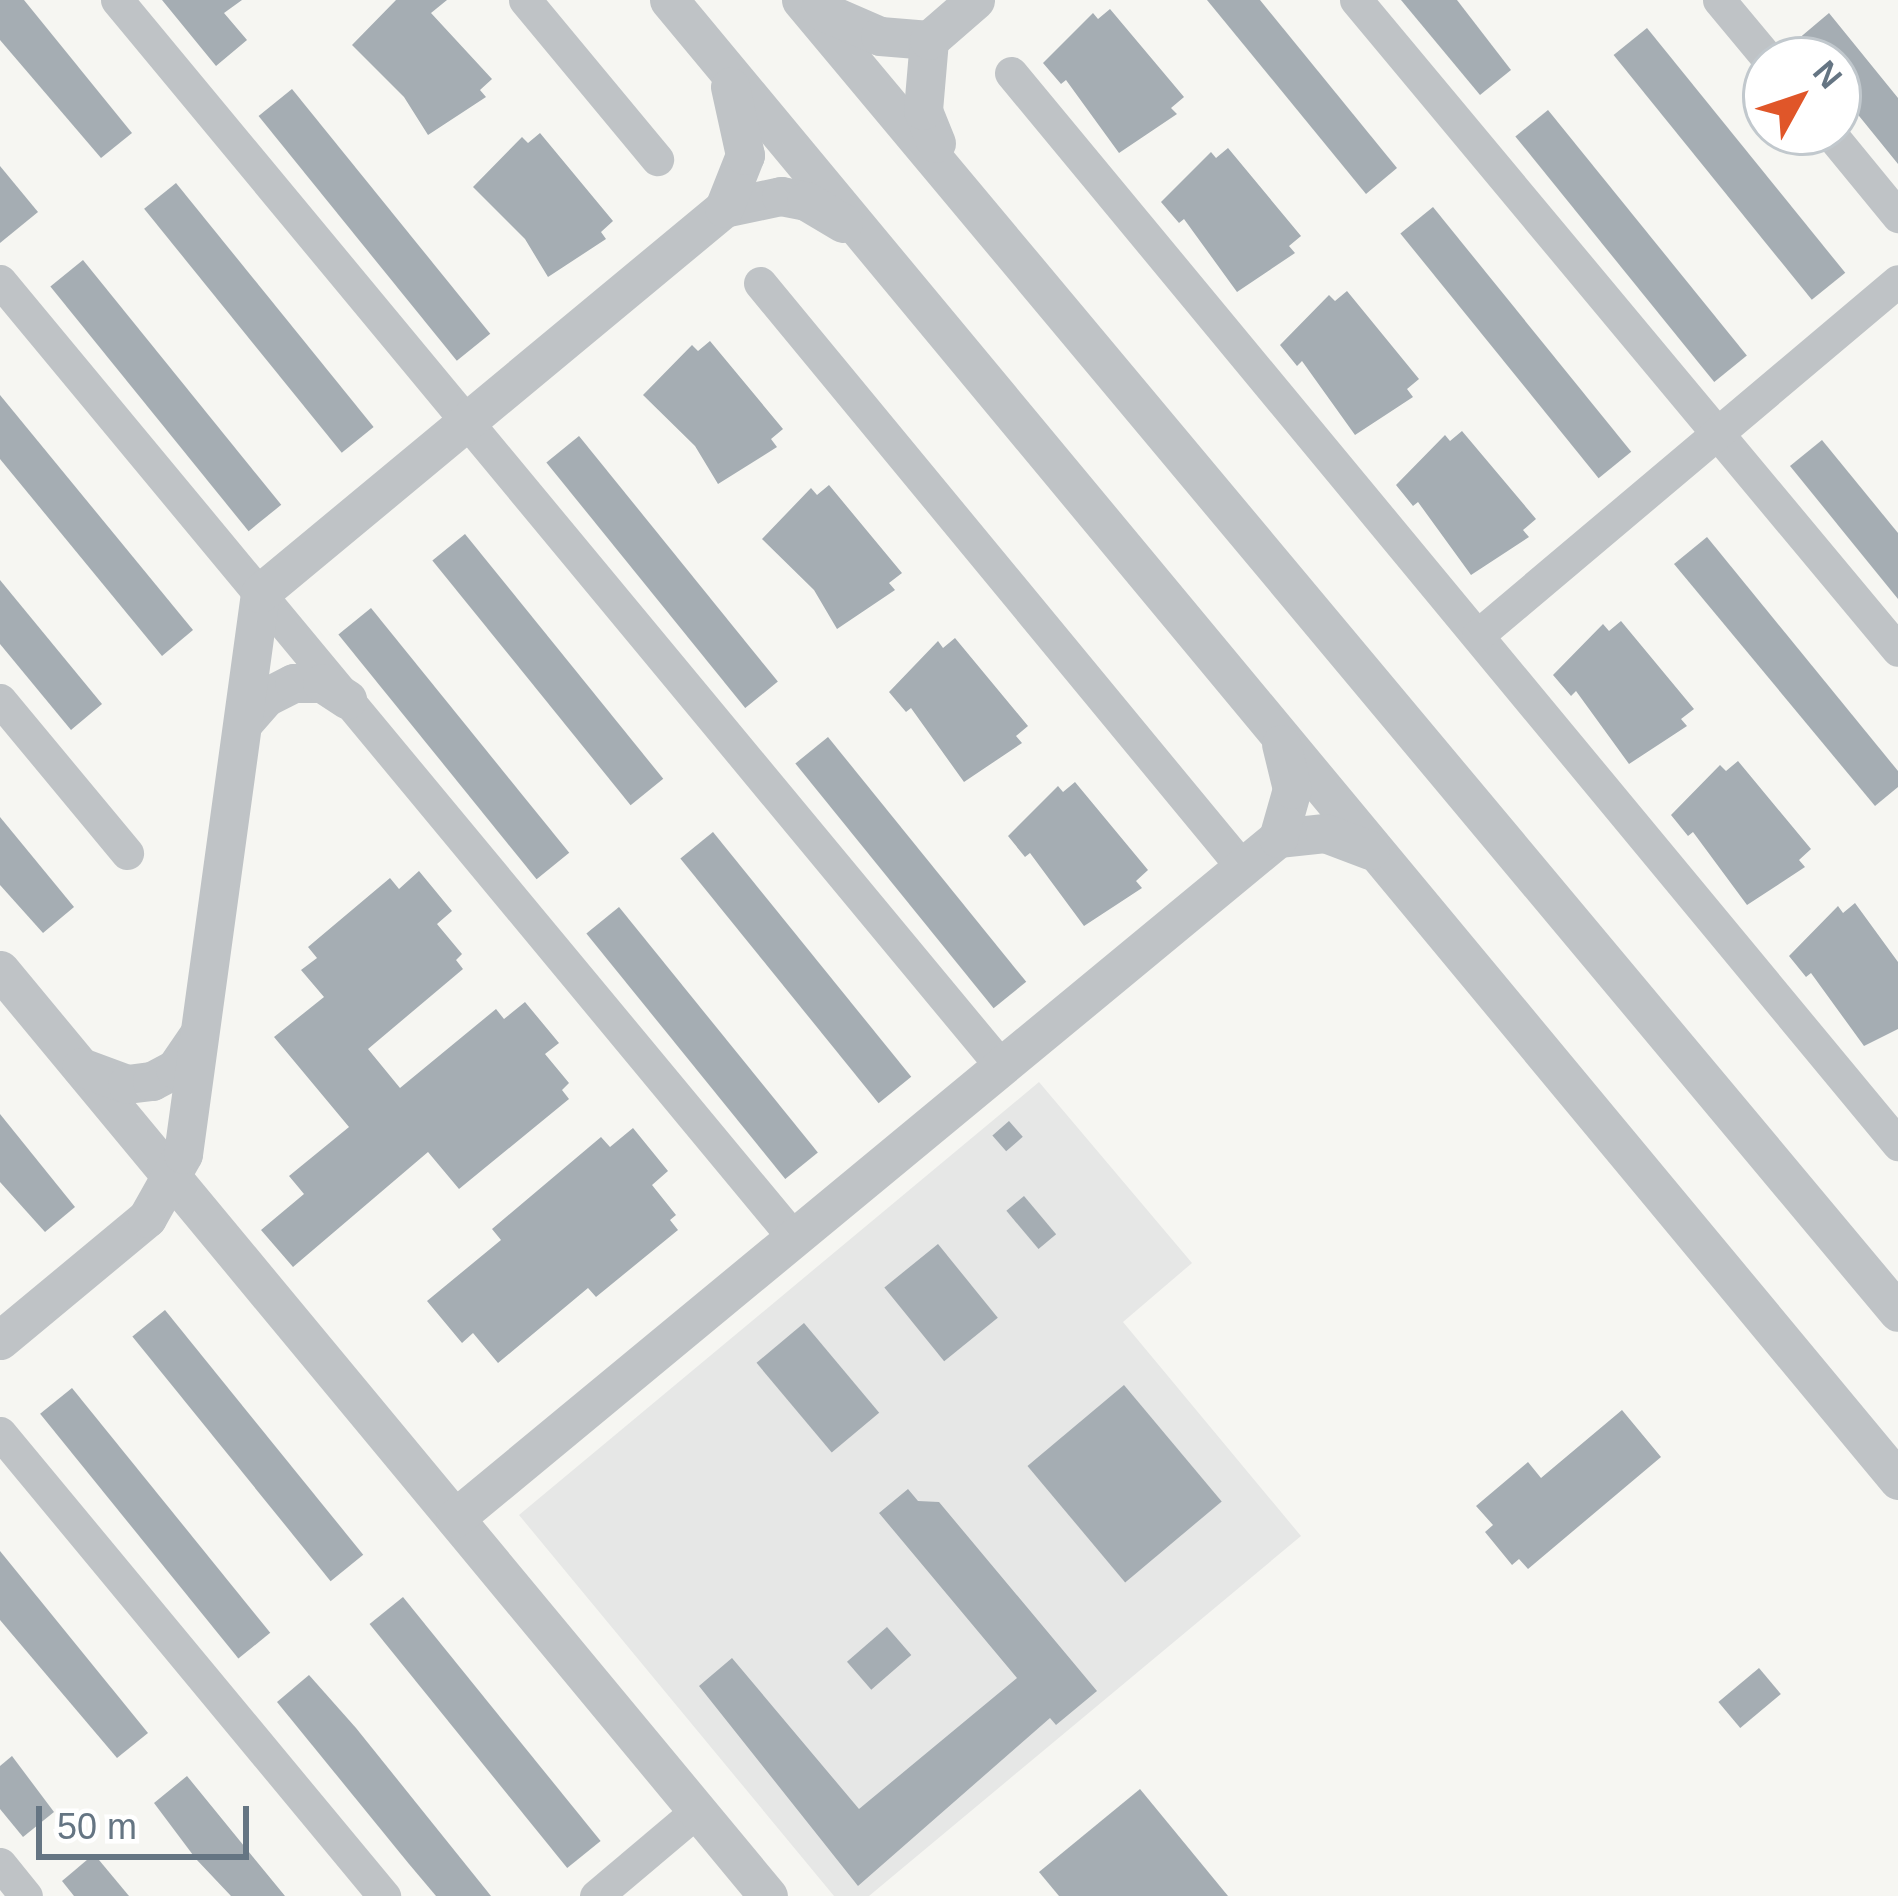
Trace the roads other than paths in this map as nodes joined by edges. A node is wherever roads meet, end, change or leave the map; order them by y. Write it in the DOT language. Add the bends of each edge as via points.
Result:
graph roads {
  1 [pos="117,0"];
  2 [pos="524,0"];
  3 [pos="669,0"];
  4 [pos="802,0"];
  5 [pos="975,0"];
  6 [pos="1356,0"];
  7 [pos="1719,0"];
  8 [pos="1749,36"];
  9 [pos="929,40"];
  10 [pos="722,64"];
  11 [pos="1011,73"];
  12 [pos="1849,156"];
  13 [pos="657,159"];
  14 [pos="947,170"];
  15 [pos="724,208"];
  16 [pos="1898,216"];
  17 [pos="868,238"];
  18 [pos="1898,281"];
  19 [pos="760,283"];
  20 [pos="2,285"];
  21 [pos="466,419"];
  22 [pos="1718,433"];
  23 [pos="260,593"];
  24 [pos="1478,635"];
  25 [pos="1898,650"];
  26 [pos="347,699"];
  27 [pos="0,700"];
  28 [pos="243,723"];
  29 [pos="1279,739"];
  30 [pos="1278,838"];
  31 [pos="1372,851"];
  32 [pos="127,854"];
  33 [pos="1243,868"];
  34 [pos="0,970"];
  35 [pos="202,1026"];
  36 [pos="1001,1066"];
  37 [pos="81,1067"];
  38 [pos="1898,1144"];
  39 [pos="173,1179"];
  40 [pos="794,1238"];
  41 [pos="1898,1312"];
  42 [pos="0,1340"];
  43 [pos="0,1433"];
  44 [pos="1898,1480"];
  45 [pos="455,1518"];
  46 [pos="698,1811"];
  47 [pos="0,1864"];
  48 [pos="26,1896"];
  49 [pos="384,1896"];
  50 [pos="596,1896"];
  51 [pos="768,1896"];
  1 -- 21 [label="street"];
  2 -- 13 [label="street"];
  3 -- 10 [label="street"];
  4 -- 9 [label="street" via="849,27"];
  4 -- 14 [label="street"];
  5 -- 9 [label="street"];
  6 -- 22 [label="street"];
  7 -- 8 [label="street"];
  9 -- 14 [label="street" via="923,110"];
  10 -- 15 [label="street" via="744,126 745,155"];
  10 -- 17 [label="street"];
  11 -- 24 [label="street"];
  12 -- 16 [label="street"];
  14 -- 41 [label="street"];
  15 -- 17 [label="street" via="781,196 806,201"];
  15 -- 21 [label="street"];
  17 -- 29 [label="street"];
  18 -- 22 [label="street"];
  19 -- 33 [label="street"];
  20 -- 23 [label="street"];
  21 -- 23 [label="street"];
  21 -- 36 [label="street"];
  22 -- 24 [label="street"];
  22 -- 25 [label="street"];
  23 -- 26 [label="street"];
  23 -- 28 [label="street"];
  24 -- 38 [label="street"];
  26 -- 28 [label="street" via="322,683 294,683 266,697"];
  26 -- 40 [label="street"];
  27 -- 32 [label="street"];
  28 -- 35 [label="street"];
  29 -- 30 [label="street" via="1292,788"];
  29 -- 31 [label="street"];
  30 -- 31 [label="street" via="1325,833"];
  30 -- 33 [label="street"];
  31 -- 44 [label="street"];
  33 -- 36 [label="street"];
  34 -- 37 [label="street"];
  35 -- 37 [label="street" via="192,1051 152,1081 127,1084"];
  35 -- 39 [label="street"];
  36 -- 40 [label="street"];
  37 -- 39 [label="street"];
  39 -- 42 [label="street" via="147,1218"];
  39 -- 45 [label="street"];
  40 -- 45 [label="street"];
  43 -- 49 [label="street"];
  45 -- 46 [label="street"];
  46 -- 50 [label="street"];
  46 -- 51 [label="street"];
  47 -- 48 [label="street"];
}
